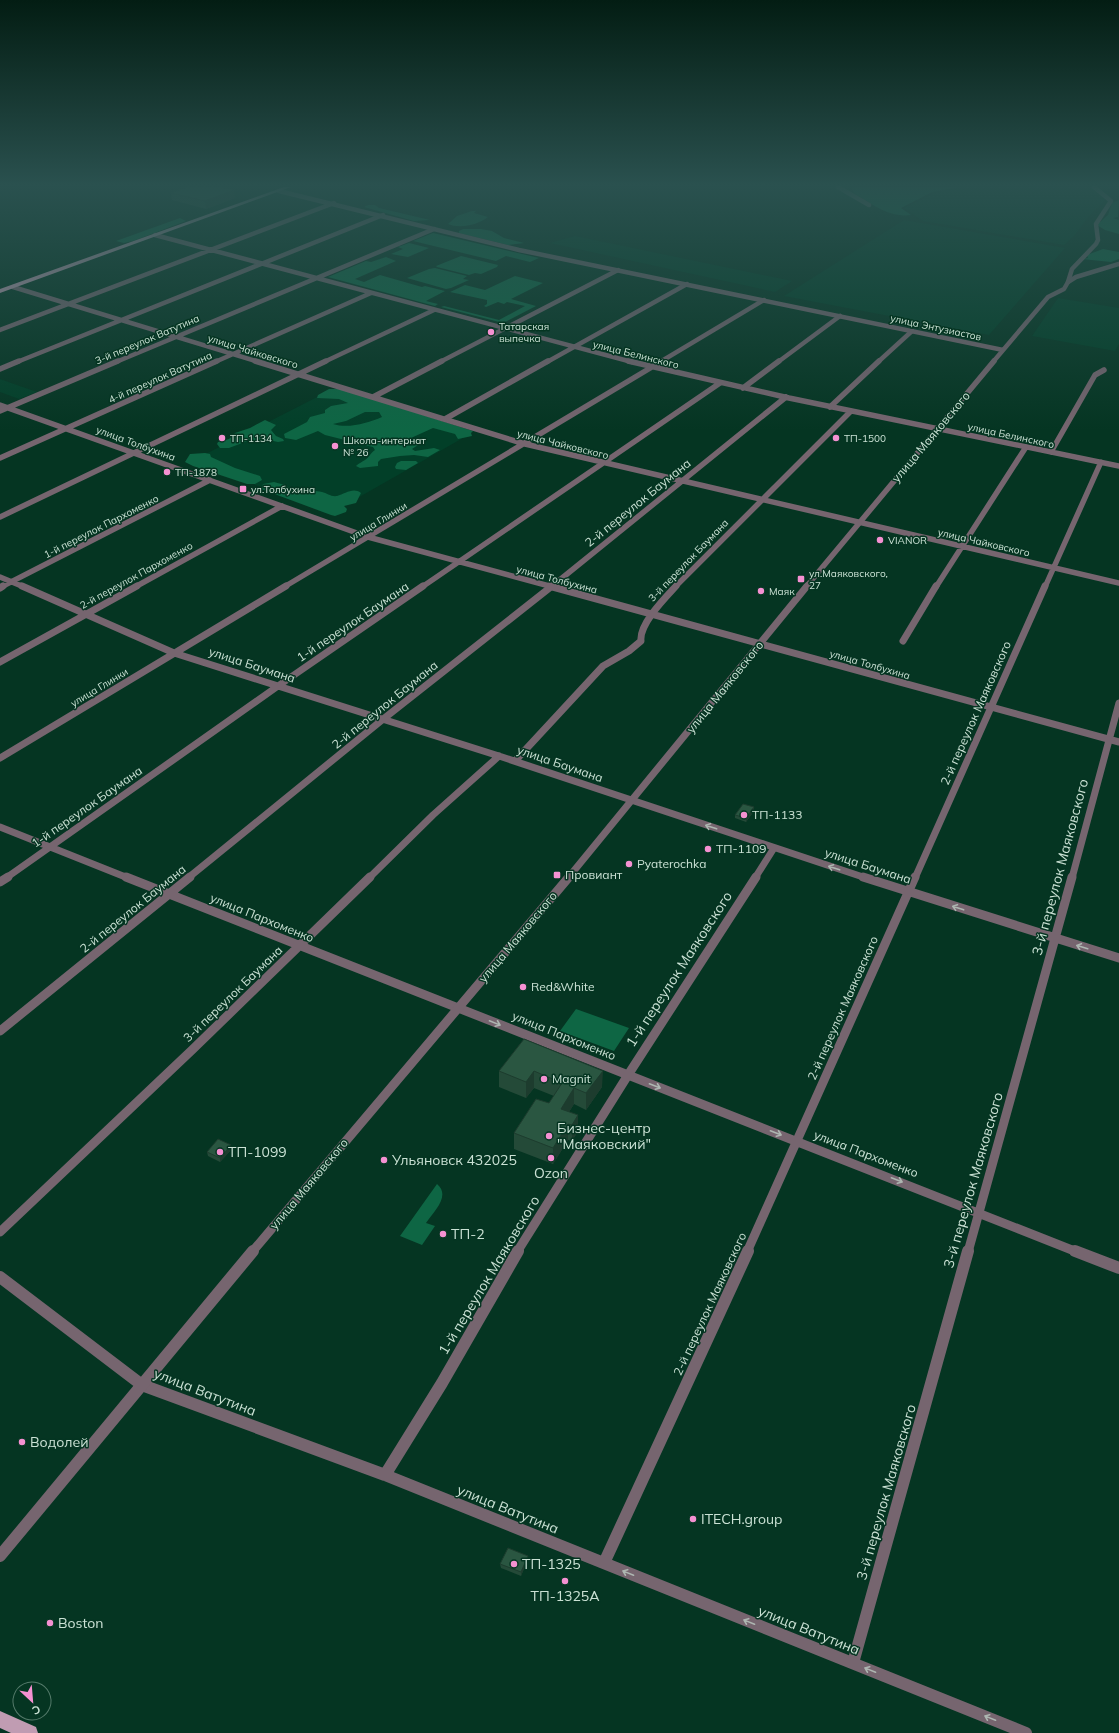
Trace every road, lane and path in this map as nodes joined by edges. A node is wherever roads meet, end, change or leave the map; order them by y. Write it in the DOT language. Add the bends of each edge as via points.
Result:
graph roads {
  1 [pos="66,268"];
  2 [pos="163,268"];
  3 [pos="251,268"];
  4 [pos="276,268"];
  5 [pos="340,268"];
  6 [pos="608,268"];
  7 [pos="1073,268"];
  8 [pos="1105,268"];
  9 [pos="618,270"];
  10 [pos="316,278"];
  11 [pos="1068,282"];
  12 [pos="687,284"];
  13 [pos="13,287"];
  14 [pos="0,291"];
  15 [pos="371,293"];
  16 [pos="764,300"];
  17 [pos="69,304"];
  18 [pos="434,310"];
  19 [pos="840,316"];
  20 [pos="121,320"];
  21 [pos="504,329"];
  22 [pos="0,330"];
  23 [pos="912,331"];
  24 [pos="176,337"];
  25 [pos="572,347"];
  26 [pos="1003,350"];
  27 [pos="233,354"];
  28 [pos="653,368"];
  29 [pos="0,369"];
  30 [pos="1104,370"];
  31 [pos="299,375"];
  32 [pos="720,383"];
  33 [pos="743,388"];
  34 [pos="373,397"];
  35 [pos="786,397"];
  36 [pos="0,405"];
  37 [pos="830,406"];
  38 [pos="8,408"];
  39 [pos="0,411"];
  40 [pos="851,411"];
  41 [pos="445,420"];
  42 [pos="66,428"];
  43 [pos="939,429"];
  44 [pos="525,444"];
  45 [pos="1026,447"];
  46 [pos="1051,452"];
  47 [pos="135,454"];
  48 [pos="0,458"];
  49 [pos="1102,462"];
  50 [pos="605,463"];
  51 [pos="1119,466"];
  52 [pos="210,480"];
  53 [pos="682,482"];
  54 [pos="760,500"];
  55 [pos="282,506"];
  56 [pos="0,518"];
  57 [pos="860,523"];
  58 [pos="368,537"];
  59 [pos="961,546"];
  60 [pos="459,562"];
  61 [pos="1054,568"];
  62 [pos="0,577"];
  63 [pos="12,582"];
  64 [pos="1119,583"];
  65 [pos="551,587"];
  66 [pos="0,588"];
  67 [pos="86,614"];
  68 [pos="651,614"];
  69 [pos="903,641"];
  70 [pos="760,644"];
  71 [pos="174,653"];
  72 [pos="0,662"];
  73 [pos="278,686"];
  74 [pos="1119,703"];
  75 [pos="992,708"];
  76 [pos="382,720"];
  77 [pos="1114,741"];
  78 [pos="499,756"];
  79 [pos="0,758"];
  80 [pos="515,761"];
  81 [pos="631,801"];
  82 [pos="0,827"];
  83 [pos="50,847"];
  84 [pos="774,848"];
  85 [pos="0,882"];
  86 [pos="908,892"];
  87 [pos="168,894"];
  88 [pos="1055,939"];
  89 [pos="300,946"];
  90 [pos="1119,958"];
  91 [pos="458,1008"];
  92 [pos="0,1031"];
  93 [pos="628,1075"];
  94 [pos="797,1142"];
  95 [pos="979,1212"];
  96 [pos="0,1232"];
  97 [pos="1119,1268"];
  98 [pos="0,1277"];
  99 [pos="142,1385"];
  100 [pos="385,1475"];
  101 [pos="0,1556"];
  102 [pos="604,1563"];
  103 [pos="853,1663"];
  104 [pos="0,1719"];
  105 [pos="30,1733"];
  106 [pos="1026,1733"];
  1 -- 13 [label="main road"];
  2 -- 17 [label="street"];
  3 -- 20 [label="street"];
  4 -- 10 [label="street, улица Белинского"];
  5 -- 10 [label="street, 3-й переулок Ватутина"];
  6 -- 9 [label="street, улица Энтузиастов"];
  7 -- 11 [label="street, улица Маяковского"];
  8 -- 11 [label="street"];
  9 -- 12 [label="street, улица Энтузиастов"];
  9 -- 21 [label="street"];
  10 -- 15 [label="street, улица Белинского"];
  10 -- 24 [label="street, 3-й переулок Ватутина"];
  11 -- 26 [label="street, улица Маяковского" via="1064,289 1048,297"];
  12 -- 16 [label="street, улица Энтузиастов"];
  12 -- 25 [label="street"];
  13 -- 14 [label="main road"];
  13 -- 17 [label="street, улица Чайковского"];
  15 -- 18 [label="street, улица Белинского"];
  15 -- 27 [label="street, 4-й переулок Ватутина"];
  16 -- 19 [label="street, улица Энтузиастов"];
  16 -- 28 [label="street, улица Глинки"];
  17 -- 20 [label="street, улица Чайковского"];
  17 -- 22 [label="street"];
  18 -- 21 [label="street, улица Белинского"];
  18 -- 31 [label="street"];
  19 -- 23 [label="street, улица Энтузиастов"];
  19 -- 33 [label="street"];
  20 -- 24 [label="street, улица Чайковского"];
  20 -- 29 [label="street"];
  21 -- 25 [label="street, улица Белинского"];
  21 -- 34 [label="street"];
  23 -- 26 [label="street, улица Энтузиастов"];
  23 -- 37 [label="street"];
  24 -- 27 [label="street, улица Чайковского"];
  24 -- 38 [label="street, 3-й переулок Ватутина"];
  25 -- 28 [label="street, улица Белинского"];
  25 -- 41 [label="street"];
  26 -- 43 [label="street, улица Маяковского"];
  27 -- 31 [label="street, улица Чайковского"];
  27 -- 42 [label="street, 4-й переулок Ватутина"];
  28 -- 32 [label="street, улица Белинского"];
  28 -- 44 [label="street, улица Глинки"];
  30 -- 46 [label="street" via="1095,375"];
  31 -- 34 [label="street, улица Чайковского"];
  31 -- 47 [label="street"];
  32 -- 33 [label="street, улица Белинского"];
  32 -- 50 [label="street, 1-й переулок Баумана"];
  33 -- 35 [label="street, улица Белинского"];
  34 -- 41 [label="street, улица Чайковского"];
  35 -- 37 [label="street, улица Белинского"];
  35 -- 53 [label="street, 2-й переулок Баумана"];
  36 -- 38 [label="street, улица Толбухина"];
  37 -- 40 [label="street, улица Белинского"];
  38 -- 39 [label="street, 3-й переулок Ватутина"];
  38 -- 42 [label="street, улица Толбухина"];
  40 -- 43 [label="street, улица Белинского"];
  40 -- 54 [label="street, 3-й переулок Баумана"];
  41 -- 44 [label="street, улица Чайковского"];
  42 -- 47 [label="street, улица Толбухина"];
  42 -- 48 [label="street, 4-й переулок Ватутина"];
  43 -- 45 [label="street, улица Белинского"];
  43 -- 57 [label="street, улица Маяковского"];
  44 -- 50 [label="street, улица Чайковского"];
  44 -- 58 [label="street, улица Глинки"];
  45 -- 46 [label="street, улица Белинского"];
  45 -- 59 [label="street"];
  46 -- 49 [label="street, улица Белинского"];
  47 -- 52 [label="street, улица Толбухина"];
  47 -- 56 [label="street"];
  49 -- 51 [label="street, улица Белинского"];
  49 -- 61 [label="street, 2-й переулок Маяковского"];
  50 -- 53 [label="street, улица Чайковского"];
  50 -- 60 [label="street, 1-й переулок Баумана"];
  52 -- 55 [label="street, улица Толбухина"];
  52 -- 63 [label="street, 1-й переулок Пархоменко"];
  53 -- 54 [label="street, улица Чайковского"];
  53 -- 65 [label="street, 2-й переулок Баумана"];
  54 -- 57 [label="street, улица Чайковского"];
  54 -- 68 [label="street, 3-й переулок Баумана"];
  55 -- 58 [label="street, улица Толбухина"];
  55 -- 67 [label="street, 2-й переулок Пархоменко"];
  57 -- 59 [label="street, улица Чайковского"];
  57 -- 70 [label="street, улица Маяковского"];
  58 -- 60 [label="street, улица Толбухина"];
  58 -- 71 [label="street, улица Глинки"];
  59 -- 61 [label="street, улица Чайковского"];
  59 -- 69 [label="street"];
  60 -- 65 [label="street, улица Толбухина"];
  60 -- 73 [label="street, 1-й переулок Баумана"];
  61 -- 64 [label="street, улица Чайковского"];
  61 -- 75 [label="street, 2-й переулок Маяковского"];
  62 -- 63 [label="street, улица Баумана"];
  63 -- 66 [label="street, 1-й переулок Пархоменко"];
  63 -- 67 [label="street, улица Баумана"];
  65 -- 68 [label="street, улица Толбухина"];
  65 -- 76 [label="street, 2-й переулок Баумана"];
  67 -- 71 [label="street, улица Баумана"];
  67 -- 72 [label="street, 2-й переулок Пархоменко"];
  68 -- 70 [label="street, улица Толбухина"];
  68 -- 80 [label="street, 3-й переулок Баумана" via="640,634 641,641 604,666"];
  70 -- 75 [label="street, улица Толбухина"];
  70 -- 81 [label="street, улица Маяковского"];
  71 -- 73 [label="street, улица Баумана"];
  71 -- 79 [label="street, улица Глинки"];
  73 -- 76 [label="street, улица Баумана"];
  73 -- 83 [label="street, 1-й переулок Баумана"];
  74 -- 77 [label="street, 3-й переулок Маяковского"];
  75 -- 77 [label="street, улица Толбухина"];
  75 -- 86 [label="street, 2-й переулок Маяковского"];
  76 -- 78 [label="street, улица Баумана"];
  76 -- 87 [label="street, 2-й переулок Баумана"];
  77 -- 88 [label="street, 3-й переулок Маяковского"];
  78 -- 80 [label="street, улица Баумана"];
  78 -- 89 [label="street, 3-й переулок Баумана" via="432,815"];
  80 -- 81 [label="street, улица Баумана"];
  84 -- 81 [label="street, улица Баумана, one-way"];
  81 -- 91 [label="street, улица Маяковского"];
  82 -- 83 [label="street, улица Пархоменко"];
  83 -- 85 [label="street, 1-й переулок Баумана"];
  83 -- 87 [label="street, улица Пархоменко"];
  86 -- 84 [label="street, улица Баумана, one-way"];
  84 -- 93 [label="street, 1-й переулок Маяковского"];
  88 -- 86 [label="street, улица Баумана, one-way"];
  86 -- 94 [label="street, 2-й переулок Маяковского"];
  87 -- 89 [label="street, улица Пархоменко"];
  87 -- 92 [label="street, 2-й переулок Баумана"];
  90 -- 88 [label="street, улица Баумана, one-way"];
  88 -- 95 [label="street, 3-й переулок Маяковского"];
  89 -- 91 [label="street, улица Пархоменко"];
  89 -- 96 [label="street, 3-й переулок Баумана"];
  91 -- 93 [label="street, улица Пархоменко, one-way"];
  91 -- 99 [label="street, улица Маяковского"];
  93 -- 94 [label="street, улица Пархоменко, one-way"];
  93 -- 100 [label="street, 1-й переулок Маяковского" via="518,1252"];
  94 -- 95 [label="street, улица Пархоменко, one-way"];
  94 -- 102 [label="street, 2-й переулок Маяковского"];
  95 -- 97 [label="street, улица Пархоменко"];
  95 -- 103 [label="street, 3-й переулок Маяковского"];
  98 -- 99 [label="street, улица Ватутина"];
  99 -- 100 [label="street, улица Ватутина"];
  99 -- 101 [label="street, улица Маяковского"];
  100 -- 102 [label="street, улица Ватутина"];
  103 -- 102 [label="street, улица Ватутина, one-way"];
  106 -- 103 [label="street, улица Ватутина, one-way"];
  104 -- 105 [label="main road"];
}
